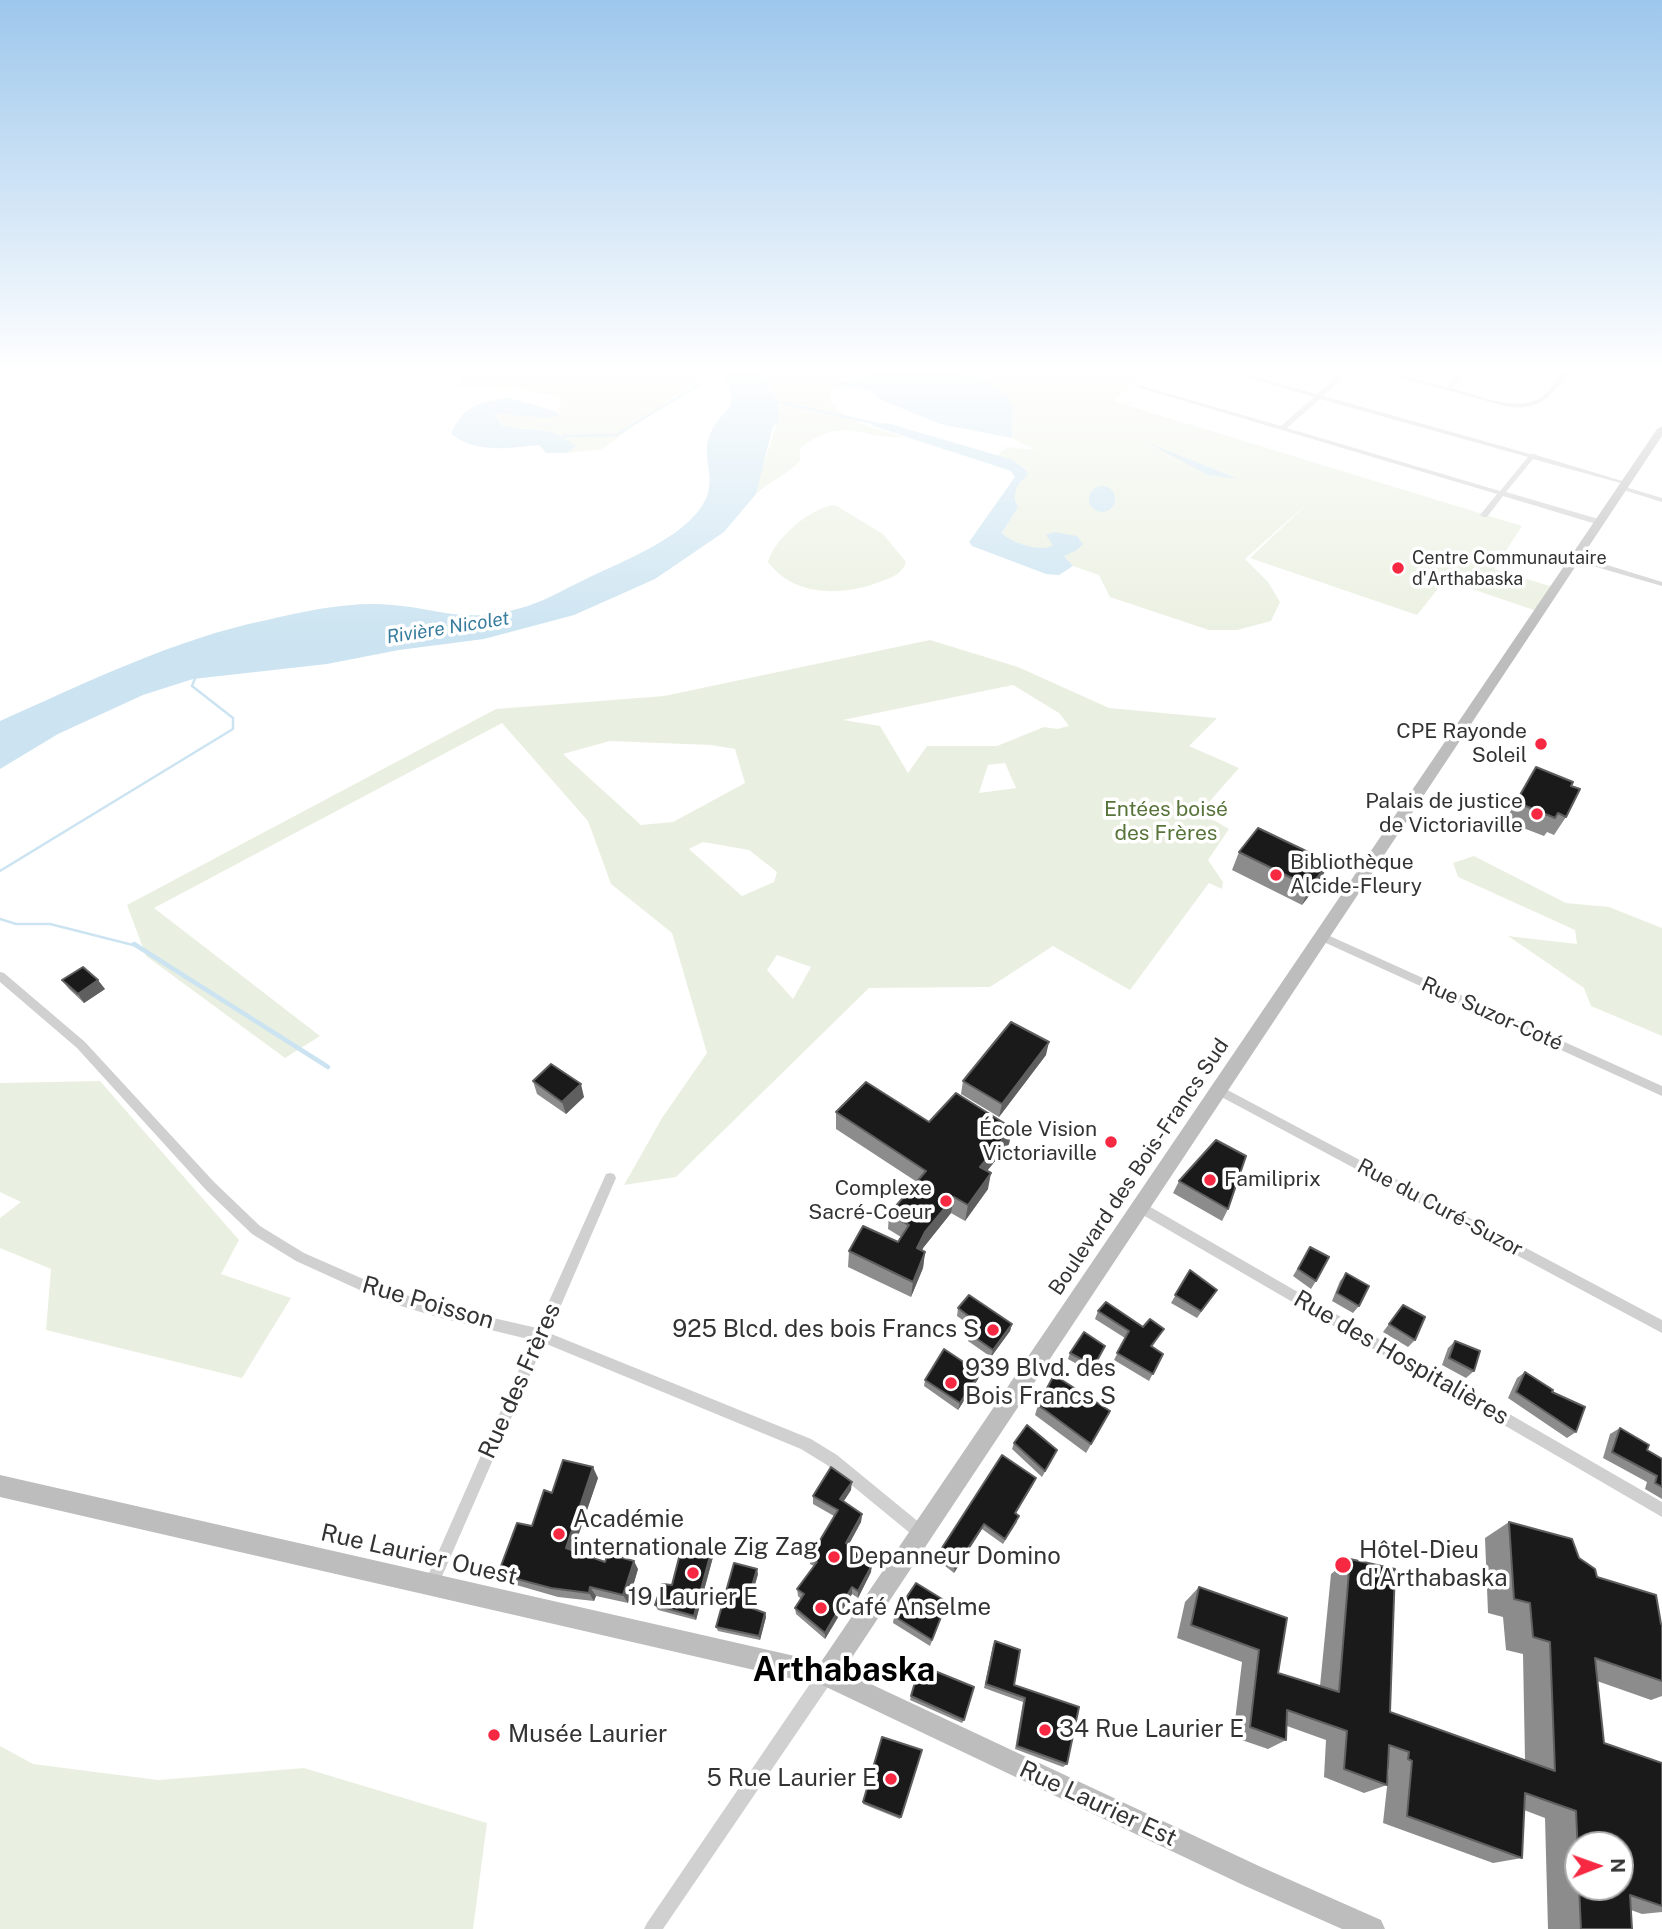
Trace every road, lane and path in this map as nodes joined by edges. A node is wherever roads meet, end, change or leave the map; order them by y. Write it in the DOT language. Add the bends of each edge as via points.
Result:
graph roads {
  1 [pos="1377,457"];
  2 [pos="1531,457"];
  3 [pos="1539,457"];
  4 [pos="1645,457"];
  5 [pos="1624,486"];
  6 [pos="1502,494"];
  7 [pos="1662,500"];
  8 [pos="1484,515"];
  9 [pos="1599,522"];
  10 [pos="1576,558"];
  11 [pos="1662,584"];
  12 [pos="1321,936"];
  13 [pos="0,976"];
  14 [pos="1218,1090"];
  15 [pos="1662,1091"];
  16 [pos="610,1178"];
  17 [pos="1140,1207"];
  18 [pos="1662,1326"];
  19 [pos="539,1335"];
  20 [pos="0,1486"];
  21 [pos="1662,1510"];
  22 [pos="921,1533"];
  23 [pos="431,1585"];
  24 [pos="826,1675"];
  25 [pos="653,1929"];
  26 [pos="1372,1929"];
  1 -- 6 [label="street"];
  2 -- 6 [label="street"];
  3 -- 5 [label="street"];
  4 -- 5 [label="street, Boulevard des Bois-Francs Sud"];
  5 -- 7 [label="street"];
  5 -- 9 [label="street, Boulevard des Bois-Francs Sud"];
  6 -- 8 [label="street"];
  6 -- 9 [label="street"];
  9 -- 10 [label="street, Boulevard des Bois-Francs Sud"];
  10 -- 11 [label="street"];
  10 -- 12 [label="street, Boulevard des Bois-Francs Sud"];
  12 -- 14 [label="street, Boulevard des Bois-Francs Sud"];
  12 -- 15 [label="street, Rue Suzor-Coté"];
  13 -- 19 [label="street, Rue Poisson" via="81,1045 256,1230 300,1258 384,1295"];
  14 -- 17 [label="street, Boulevard des Bois-Francs Sud"];
  14 -- 18 [label="street, Rue du Curé-Suzor"];
  16 -- 19 [label="street, Rue des Frères"];
  17 -- 21 [label="street, Rue des Hospitalières"];
  17 -- 22 [label="street, Boulevard des Bois-Francs Sud"];
  19 -- 22 [label="street, Rue Poisson" via="806,1444"];
  19 -- 23 [label="street, Rue des Frères"];
  20 -- 23 [label="street, Rue Laurier Ouest"];
  22 -- 24 [label="street, Boulevard des Bois-Francs Sud"];
  23 -- 24 [label="street, Rue Laurier Ouest"];
  24 -- 25 [label="street, Boulevard des Bois-Francs Sud"];
  24 -- 26 [label="street, Rue Laurier Est"];
}
